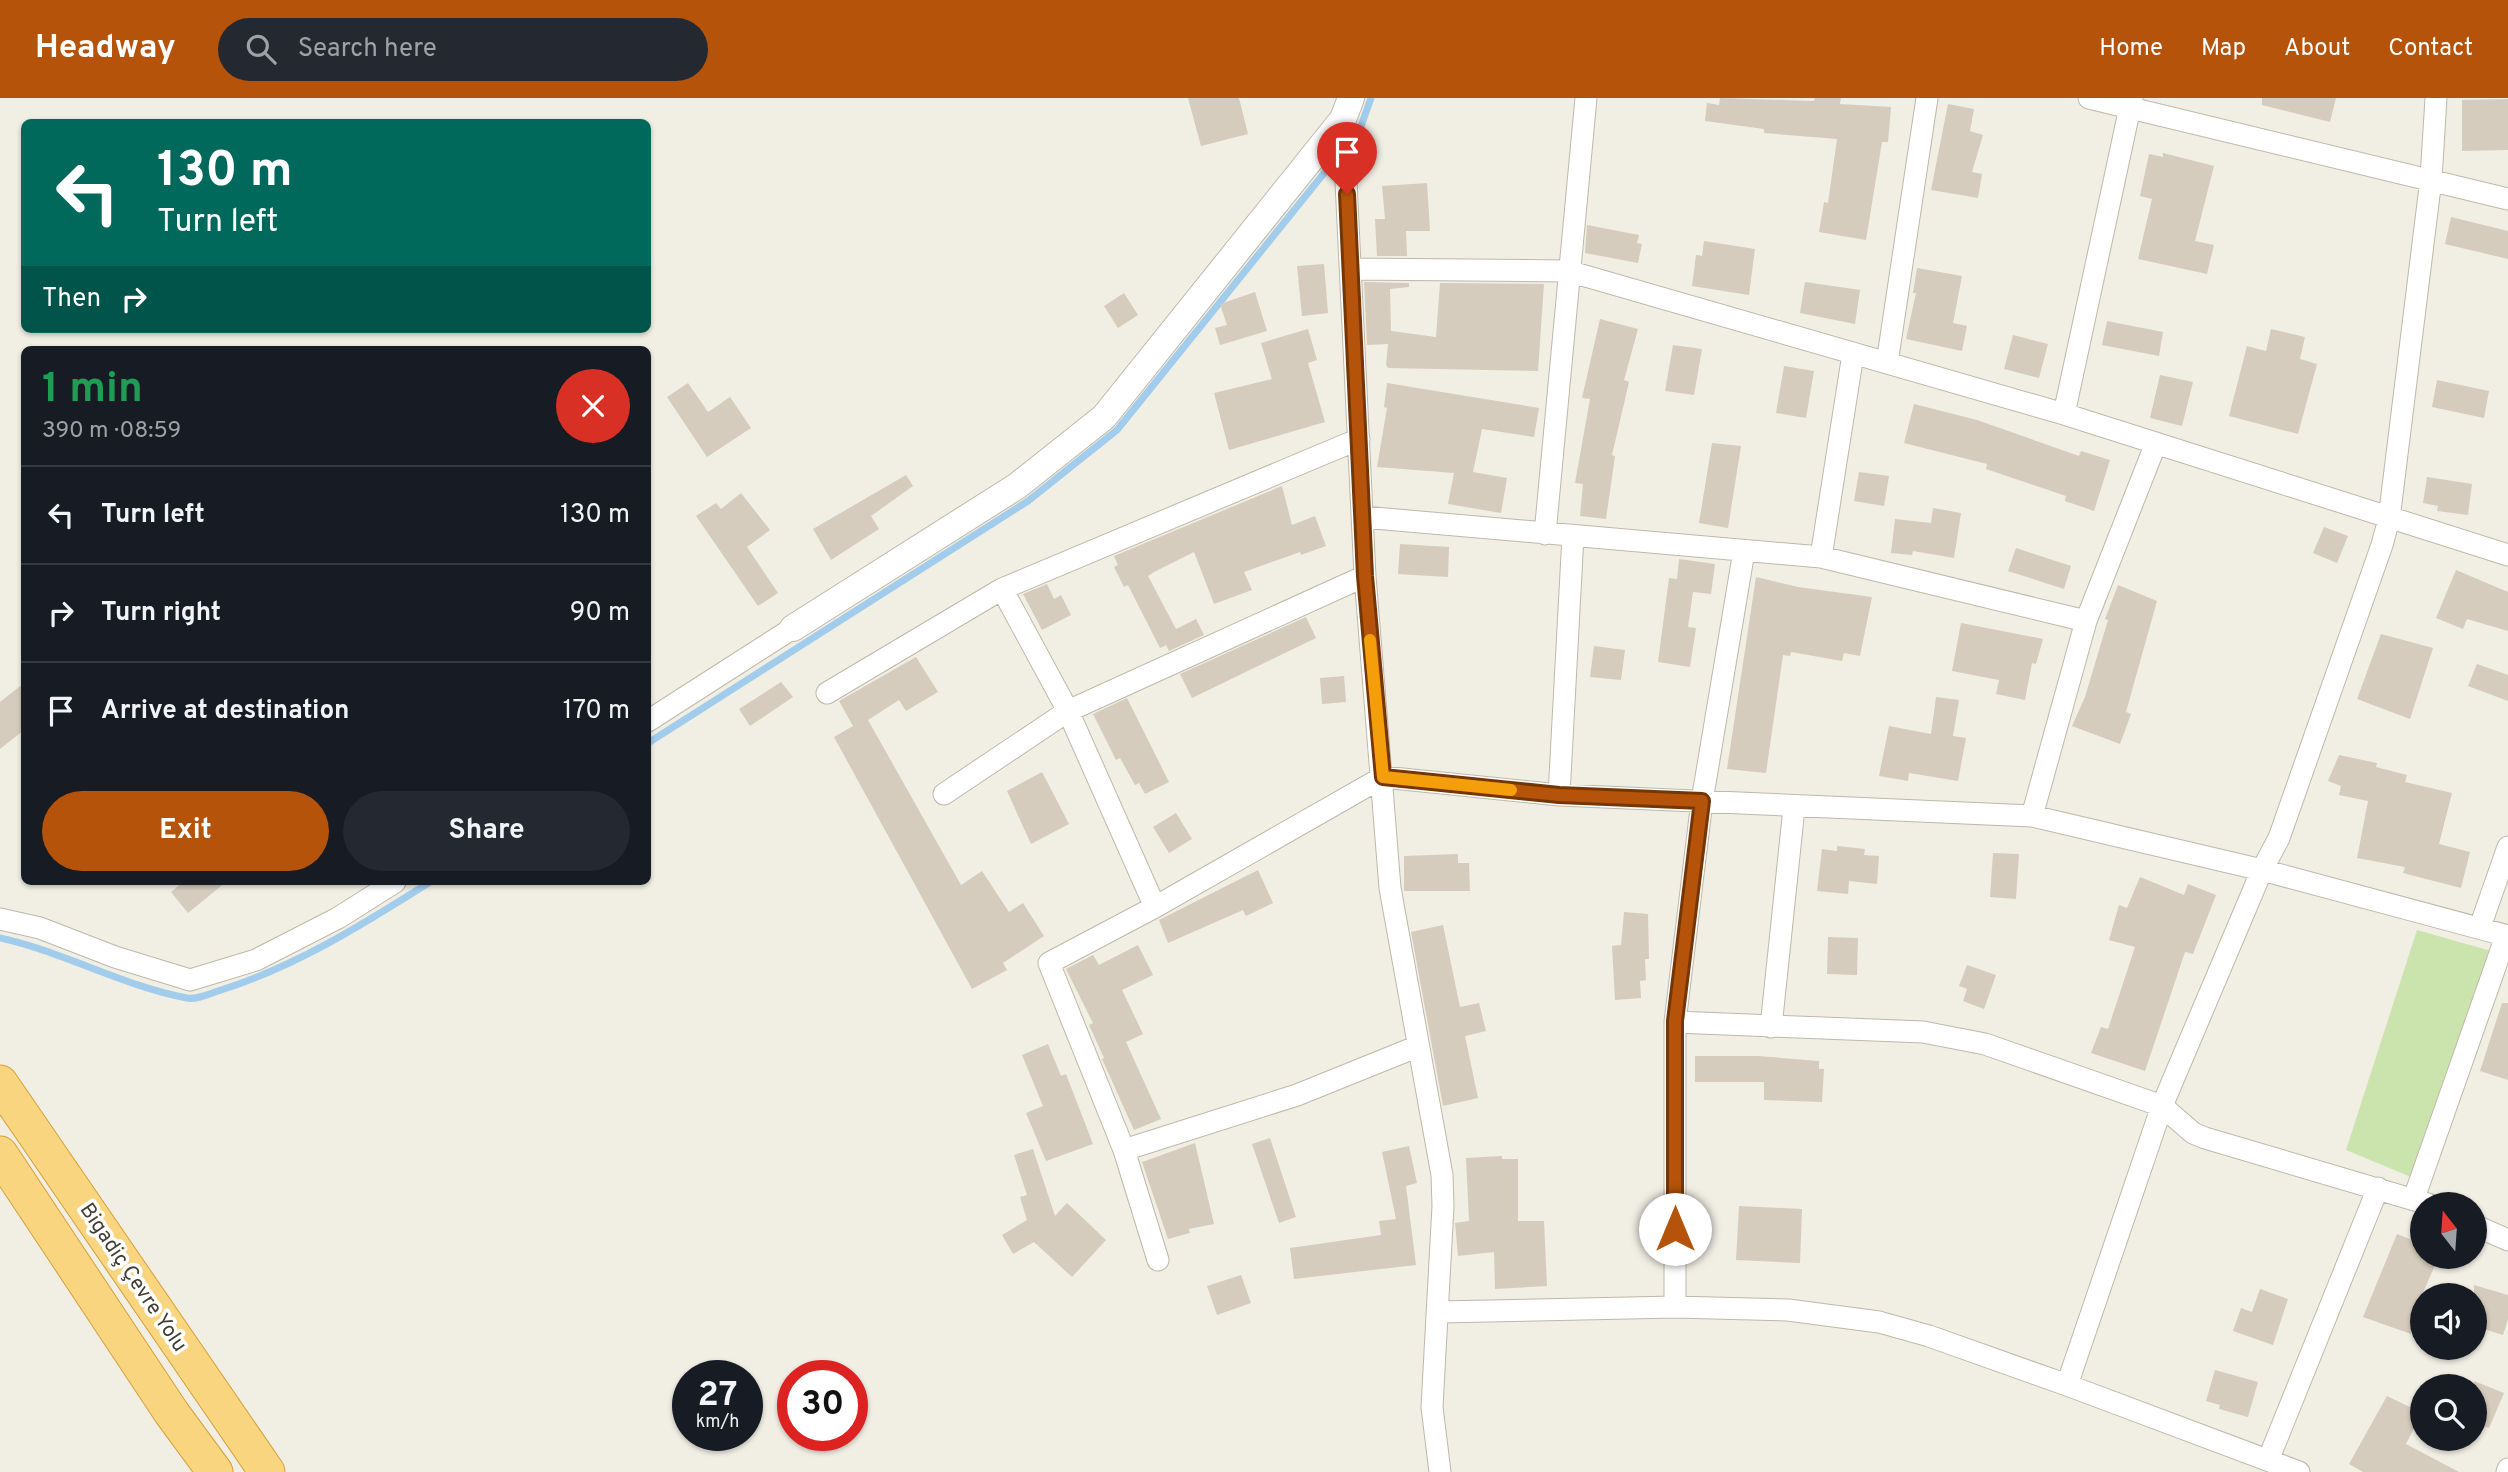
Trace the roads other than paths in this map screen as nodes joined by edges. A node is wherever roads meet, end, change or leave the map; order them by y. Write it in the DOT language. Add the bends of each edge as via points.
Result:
graph roads {
  1 [pos="1586,98"];
  2 [pos="1927,98"];
  3 [pos="2089,98"];
  4 [pos="2437,98"];
  5 [pos="2131,102"];
  6 [pos="1347,108"];
  7 [pos="2431,179"];
  8 [pos="2508,199"];
  9 [pos="1351,270"];
  10 [pos="1568,271"];
  11 [pos="1853,354"];
  12 [pos="1887,363"];
  13 [pos="2064,414"];
  14 [pos="1359,439"];
  15 [pos="2156,443"];
  16 [pos="1363,517"];
  17 [pos="2389,519"];
  18 [pos="1545,534"];
  19 [pos="1573,536"];
  20 [pos="1744,551"];
  21 [pos="2508,555"];
  22 [pos="1821,557"];
  23 [pos="1365,576"];
  24 [pos="1002,589"];
  25 [pos="2086,621"];
  26 [pos="793,628"];
  27 [pos="827,693"];
  28 [pos="1068,711"];
  29 [pos="651,719"];
  30 [pos="1383,777"];
  31 [pos="944,794"];
  32 [pos="1559,795"];
  33 [pos="1702,801"];
  34 [pos="1794,808"];
  35 [pos="2032,816"];
  36 [pos="2508,847"];
  37 [pos="2262,870"];
  38 [pos="390,885"];
  39 [pos="1155,907"];
  40 [pos="0,919"];
  41 [pos="2480,927"];
  42 [pos="2507,936"];
  43 [pos="1675,1021"];
  44 [pos="1771,1027"];
  45 [pos="1416,1048"];
  46 [pos="0,1083"];
  47 [pos="2162,1106"];
  48 [pos="1124,1150"];
  49 [pos="0,1154"];
  50 [pos="2378,1188"];
  51 [pos="2424,1192"];
  52 [pos="2410,1198"];
  53 [pos="2487,1231"];
  54 [pos="2508,1240"];
  55 [pos="1158,1261"];
  56 [pos="1675,1307"];
  57 [pos="1439,1312"];
  58 [pos="2067,1385"];
  59 [pos="2269,1458"];
  60 [pos="215,1472"];
  61 [pos="267,1472"];
  62 [pos="1440,1472"];
  63 [pos="2300,1472"];
  1 -- 10 [label="street"];
  2 -- 12 [label="street"];
  3 -- 5 [label="street"];
  4 -- 7 [label="street"];
  5 -- 7 [label="street"];
  5 -- 13 [label="street"];
  6 -- 9 [label="street"];
  6 -- 26 [label="street" via="1104,417 1017,486"];
  7 -- 8 [label="street"];
  7 -- 17 [label="street"];
  9 -- 10 [label="street"];
  9 -- 14 [label="street"];
  10 -- 11 [label="street"];
  10 -- 18 [label="street"];
  11 -- 12 [label="street"];
  11 -- 22 [label="street"];
  12 -- 13 [label="street"];
  13 -- 15 [label="street"];
  14 -- 16 [label="street"];
  14 -- 24 [label="street"];
  15 -- 17 [label="street"];
  15 -- 25 [label="street"];
  16 -- 18 [label="street"];
  16 -- 23 [label="street"];
  17 -- 21 [label="street"];
  17 -- 37 [label="street" via="2279,838"];
  18 -- 19 [label="street"];
  19 -- 20 [label="street"];
  19 -- 32 [label="street"];
  20 -- 22 [label="street"];
  20 -- 33 [label="street"];
  22 -- 25 [label="street"];
  23 -- 28 [label="street"];
  23 -- 30 [label="street"];
  24 -- 27 [label="street"];
  24 -- 28 [label="street"];
  25 -- 35 [label="street"];
  26 -- 29 [label="street"];
  28 -- 31 [label="street"];
  28 -- 39 [label="street"];
  30 -- 32 [label="street"];
  30 -- 39 [label="street"];
  30 -- 45 [label="street" via="1390,888"];
  32 -- 33 [label="street"];
  33 -- 34 [label="street"];
  33 -- 43 [label="street"];
  34 -- 35 [label="street"];
  34 -- 44 [label="street"];
  35 -- 37 [label="street"];
  36 -- 41 [label="street"];
  37 -- 41 [label="street"];
  37 -- 47 [label="street"];
  38 -- 40 [label="street" via="256,960 190,980 40,928"];
  39 -- 48 [label="street" via="1049,963"];
  41 -- 42 [label="street"];
  42 -- 51 [label="street"];
  43 -- 44 [label="street"];
  43 -- 56 [label="street"];
  44 -- 47 [label="street" via="1960,1037"];
  45 -- 48 [label="street" via="1297,1096"];
  45 -- 57 [label="street" via="1442,1175"];
  46 -- 61 [label="highway, Bigadiç Çevre Yolu"];
  47 -- 50 [label="street" via="2204,1138"];
  47 -- 58 [label="street"];
  48 -- 55 [label="street"];
  49 -- 60 [label="highway, Bigadiç Çevre Yolu"];
  50 -- 52 [label="street"];
  50 -- 59 [label="street"];
  53 -- 54 [label="street"];
  56 -- 57 [label="street"];
  56 -- 58 [label="street" via="1788,1310 1879,1322"];
  57 -- 62 [label="street" via="1432,1407"];
  58 -- 59 [label="street"];
  59 -- 63 [label="street"];
}
